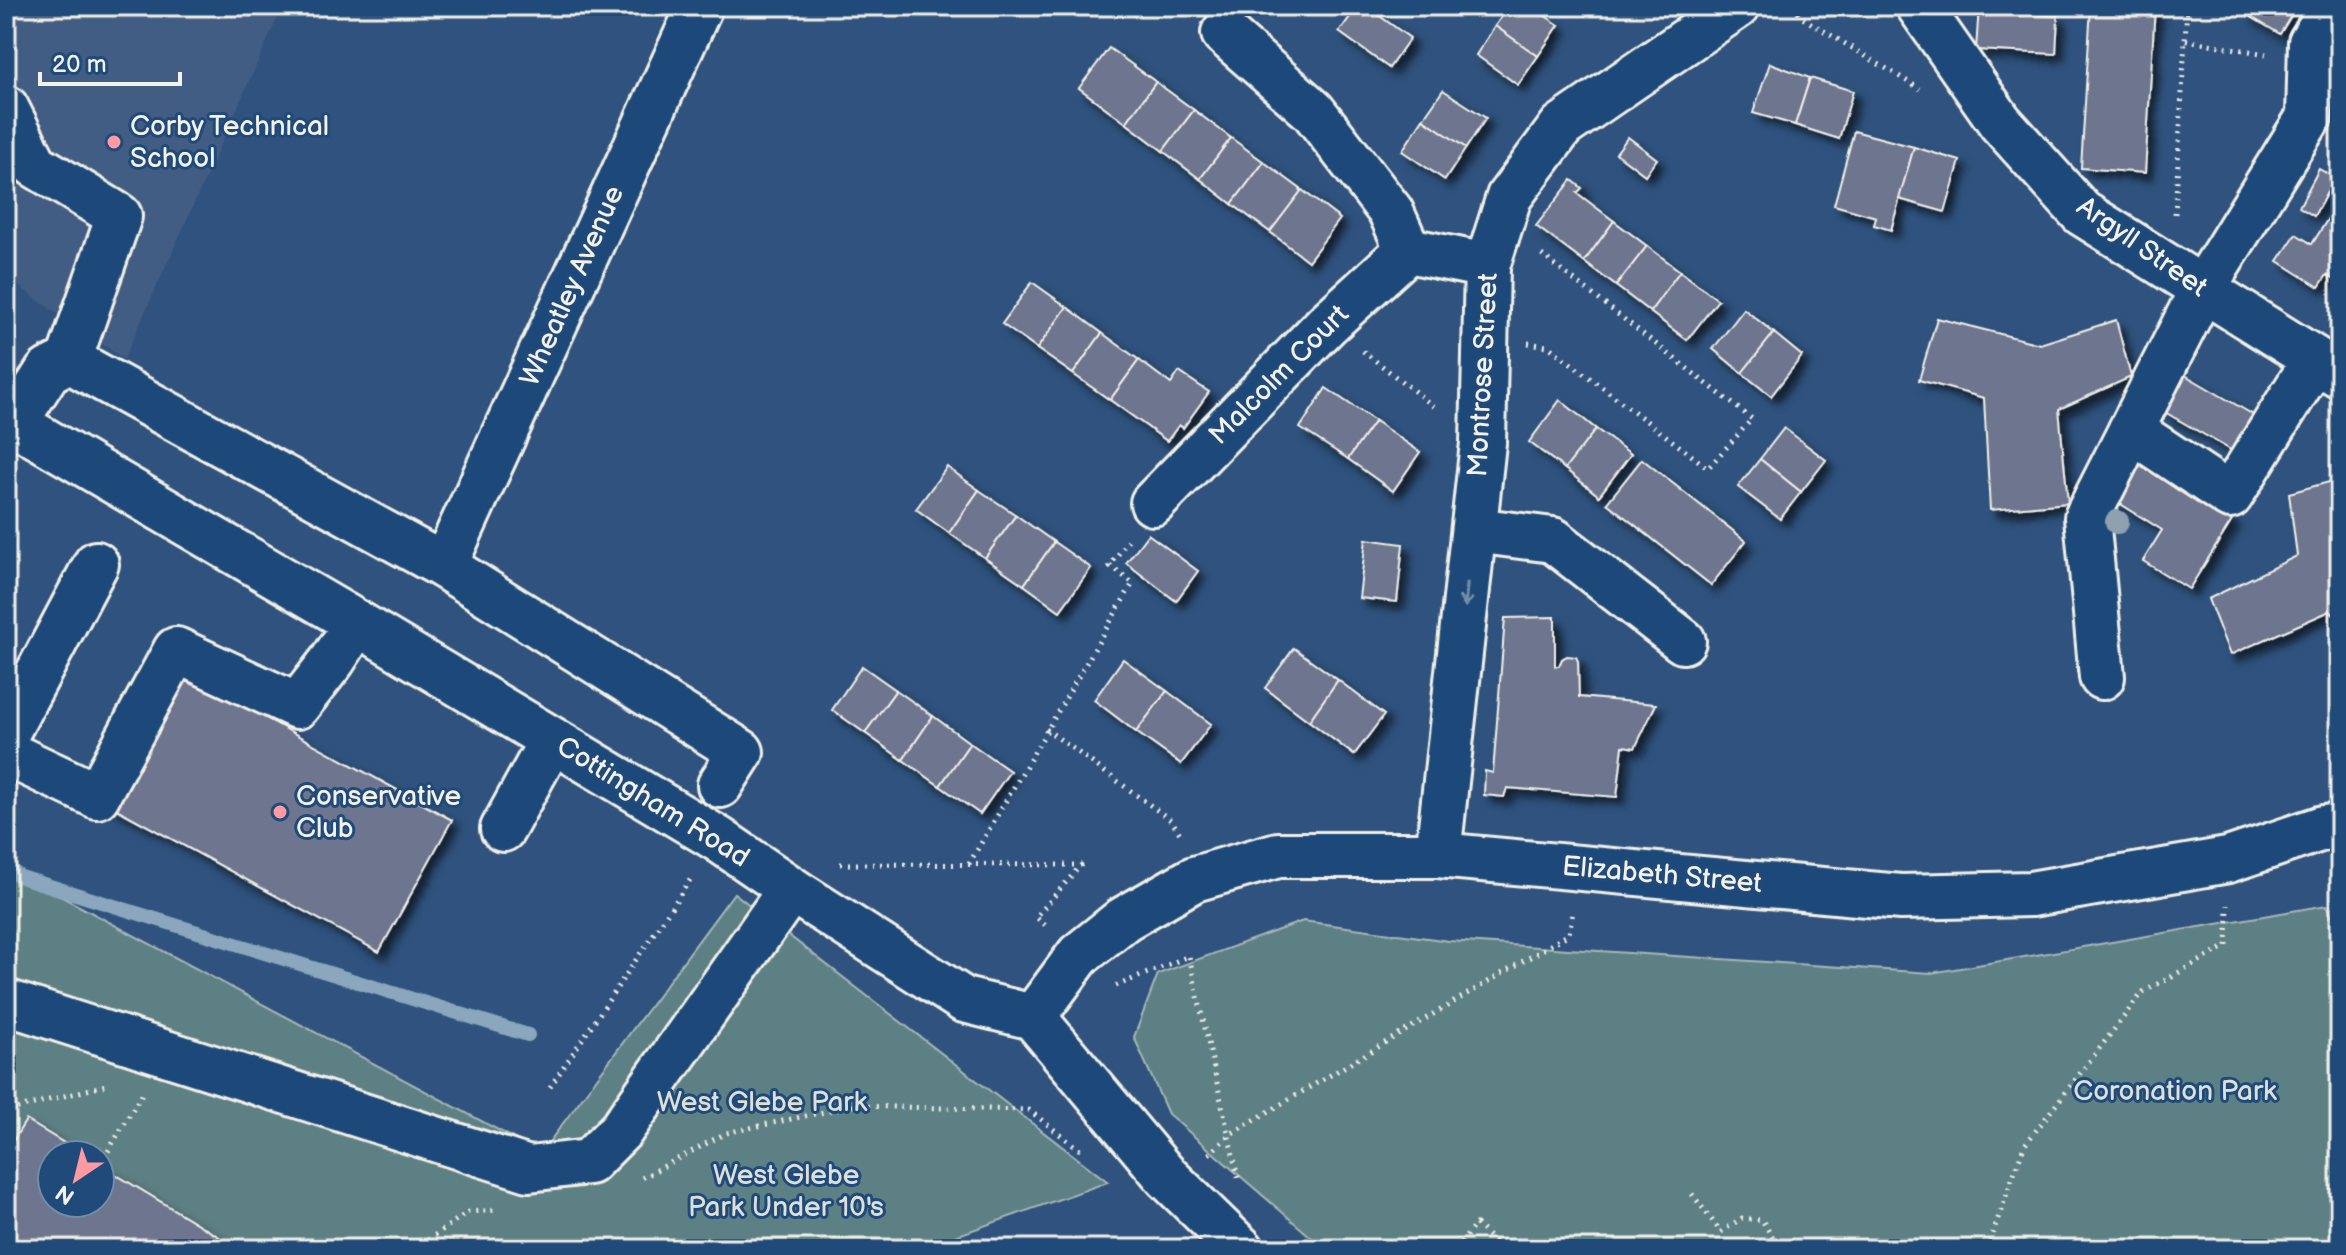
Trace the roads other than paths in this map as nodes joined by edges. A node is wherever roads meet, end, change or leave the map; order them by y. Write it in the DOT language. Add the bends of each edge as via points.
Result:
graph roads {
  1 [pos="700,6"];
  2 [pos="1737,6"];
  3 [pos="1919,6"];
  4 [pos="2334,6"];
  5 [pos="1224,33"];
  6 [pos="6,108"];
  7 [pos="1493,248"];
  8 [pos="1408,250"];
  9 [pos="2202,290"];
  10 [pos="69,360"];
  11 [pos="2328,367"];
  12 [pos="10,421"];
  13 [pos="2131,430"];
  14 [pos="1153,503"];
  15 [pos="1474,530"];
  16 [pos="96,564"];
  17 [pos="444,566"];
  18 [pos="357,623"];
  19 [pos="1683,641"];
  20 [pos="2102,677"];
  21 [pos="6,734"];
  22 [pos="552,740"];
  23 [pos="6,753"];
  24 [pos="720,785"];
  25 [pos="2340,826"];
  26 [pos="503,829"];
  27 [pos="1438,855"];
  28 [pos="791,889"];
  29 [pos="6,1002"];
  30 [pos="1033,1017"];
  31 [pos="1241,1249"];
  1 -- 17 [label="street, Wheatley Avenue"];
  2 -- 7 [label="street, Montrose Street" via="1562,126 1509,197"];
  3 -- 9 [label="street, Argyll Street" via="2000,122 2082,213"];
  4 -- 9 [label="street" via="2311,42 2309,117"];
  5 -- 8 [label="street" via="1324,98"];
  6 -- 10 [label="street" via="35,165 119,216"];
  7 -- 8 [label="street"];
  7 -- 15 [label="street, Montrose Street"];
  8 -- 14 [label="street, Malcolm Court" via="1327,324"];
  9 -- 11 [label="street, Argyll Street"];
  9 -- 13 [label="street"];
  10 -- 12 [label="street" via="48,371"];
  10 -- 17 [label="street"];
  11 -- 13 [label="street" via="2230,496"];
  12 -- 18 [label="street, Cottingham Road"];
  13 -- 20 [label="street" via="2087,517"];
  15 -- 19 [label="street" via="1553,540"];
  15 -- 27 [label="street, Montrose Street, one-way"];
  16 -- 21 [label="street"];
  17 -- 24 [label="street" via="741,752"];
  18 -- 22 [label="street, Cottingham Road"];
  18 -- 23 [label="street" via="297,706 176,650 97,796"];
  22 -- 26 [label="street"];
  22 -- 28 [label="street, Cottingham Road"];
  25 -- 27 [label="street, Elizabeth Street" via="2228,860 2031,894 1901,897"];
  27 -- 30 [label="street, Elizabeth Street" via="1278,855 1194,879 1124,919 1079,955"];
  28 -- 29 [label="street" via="621,1130 589,1162 529,1169"];
  28 -- 30 [label="street, Cottingham Road" via="964,1000"];
  30 -- 31 [label="street" via="1166,1176"];
}
